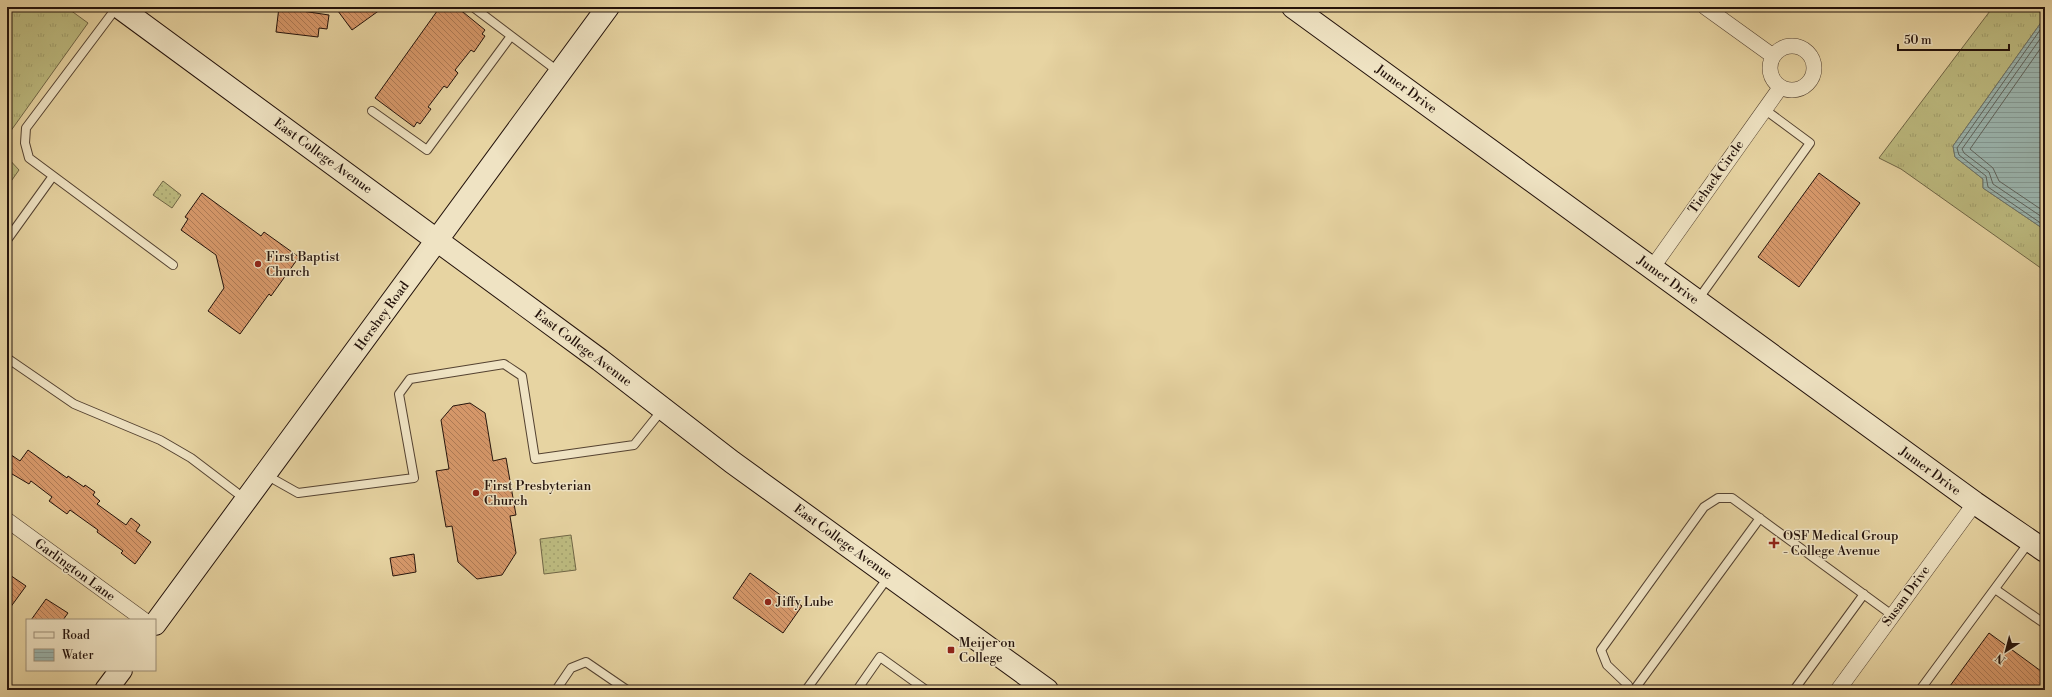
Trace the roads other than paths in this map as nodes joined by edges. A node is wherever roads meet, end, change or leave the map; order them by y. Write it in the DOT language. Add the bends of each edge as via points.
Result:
graph roads {
  1 [pos="118,7"];
  2 [pos="473,7"];
  3 [pos="608,7"];
  4 [pos="1293,7"];
  5 [pos="1705,7"];
  6 [pos="511,36"];
  7 [pos="1773,56"];
  8 [pos="560,72"];
  9 [pos="1780,88"];
  10 [pos="1764,109"];
  11 [pos="372,111"];
  12 [pos="53,176"];
  13 [pos="7,240"];
  14 [pos="438,240"];
  15 [pos="173,265"];
  16 [pos="1652,268"];
  17 [pos="1697,301"];
  18 [pos="7,358"];
  19 [pos="663,409"];
  20 [pos="265,474"];
  21 [pos="246,500"];
  22 [pos="1975,503"];
  23 [pos="1760,518"];
  24 [pos="7,520"];
  25 [pos="2038,546"];
  26 [pos="889,576"];
  27 [pos="1995,589"];
  28 [pos="1864,594"];
  29 [pos="1892,615"];
  30 [pos="143,619"];
  31 [pos="156,623"];
  32 [pos="2045,624"];
  33 [pos="120,671"];
  34 [pos="1631,689"];
  35 [pos="106,690"];
  36 [pos="556,690"];
  37 [pos="627,690"];
  38 [pos="806,690"];
  39 [pos="857,690"];
  40 [pos="926,690"];
  41 [pos="1047,690"];
  42 [pos="1794,690"];
  43 [pos="1838,690"];
  44 [pos="1920,690"];
  1 -- 12 [label="lane" via="26,128 25,142 29,158"];
  1 -- 14 [label="main road, East College Avenue"];
  2 -- 6 [label="lane"];
  3 -- 8 [label="main road, Hershey Road"];
  4 -- 16 [label="main road, Jumer Drive"];
  5 -- 7 [label="street"];
  6 -- 8 [label="lane"];
  6 -- 11 [label="lane" via="427,150"];
  7 -- 9 [label="street" via="1770,63 1771,77"];
  7 -- 9 [label="street" via="1784,47 1792,46 1806,51 1814,63 1812,78 1802,89"];
  8 -- 14 [label="main road, Hershey Road"];
  9 -- 10 [label="street, Tiehack Circle"];
  10 -- 16 [label="street, Tiehack Circle"];
  10 -- 17 [label="lane" via="1810,143"];
  12 -- 13 [label="lane"];
  12 -- 15 [label="lane"];
  14 -- 19 [label="main road, East College Avenue"];
  14 -- 20 [label="main road, Hershey Road"];
  16 -- 17 [label="main road, Jumer Drive"];
  17 -- 22 [label="main road, Jumer Drive"];
  18 -- 21 [label="lane" via="74,404 160,440 190,458"];
  19 -- 20 [label="lane" via="634,445 535,459 522,376 504,364 410,379 399,394 414,478 298,493"];
  19 -- 26 [label="main road, East College Avenue"];
  20 -- 21 [label="main road, Hershey Road"];
  21 -- 31 [label="main road, Hershey Road"];
  22 -- 25 [label="main road, Jumer Drive"];
  22 -- 29 [label="street, Susan Drive"];
  23 -- 28 [label="lane"];
  23 -- 34 [label="lane"];
  23 -- 34 [label="lane" via="1732,498 1718,498 1704,508 1601,650 1607,665"];
  24 -- 30 [label="street, Garlington Lane"];
  25 -- 27 [label="lane"];
  26 -- 38 [label="lane"];
  26 -- 41 [label="main road, East College Avenue"];
  27 -- 32 [label="lane"];
  27 -- 44 [label="lane"];
  28 -- 29 [label="lane"];
  28 -- 42 [label="lane"];
  29 -- 43 [label="street, Susan Drive"];
  33 -- 35 [label="main road"];
  36 -- 37 [label="lane" via="571,668 586,662"];
  39 -- 40 [label="lane" via="880,656"];
}
